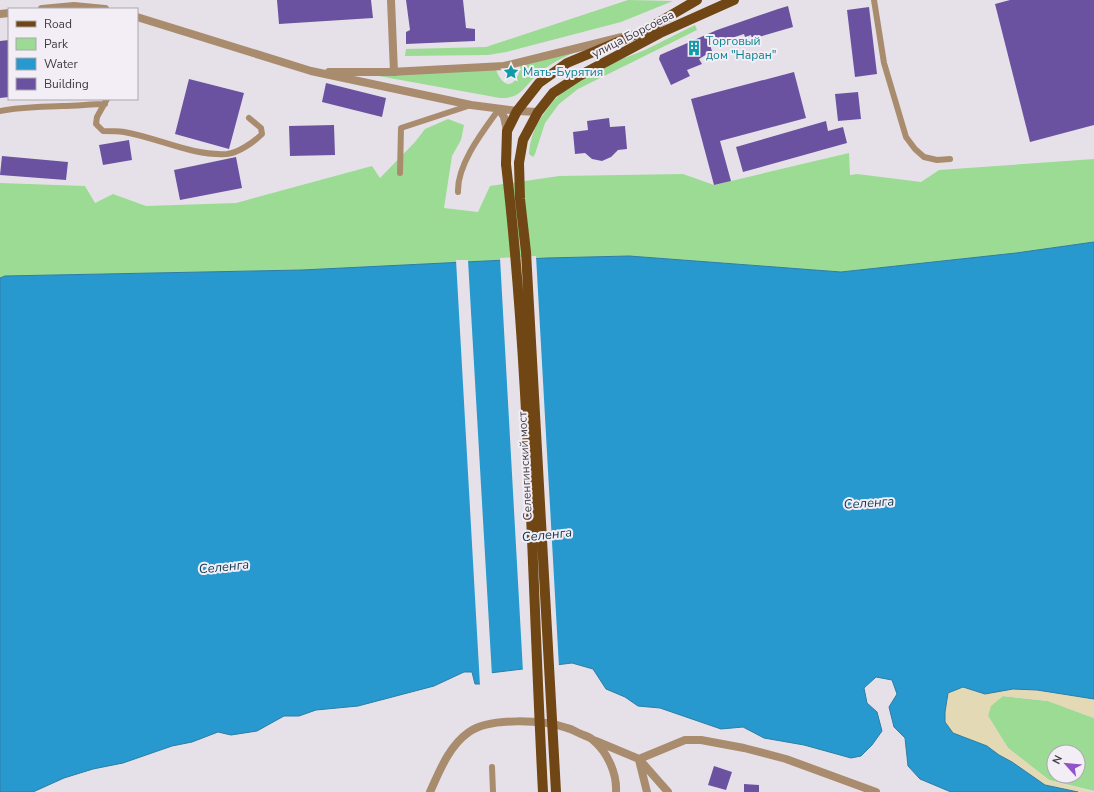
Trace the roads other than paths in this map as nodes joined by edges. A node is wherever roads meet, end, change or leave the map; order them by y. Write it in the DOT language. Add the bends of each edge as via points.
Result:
graph roads {
  1 [pos="391,0"];
  2 [pos="697,0"];
  3 [pos="734,0"];
  4 [pos="874,0"];
  5 [pos="53,8"];
  6 [pos="95,8"];
  7 [pos="138,17"];
  8 [pos="644,31"];
  9 [pos="311,71"];
  10 [pos="394,72"];
  11 [pos="106,102"];
  12 [pos="471,105"];
  13 [pos="499,109"];
  14 [pos="0,111"];
  15 [pos="517,111"];
  16 [pos="538,112"];
  17 [pos="249,118"];
  18 [pos="507,131"];
  19 [pos="950,159"];
  20 [pos="519,163"];
  21 [pos="506,164"];
  22 [pos="400,173"];
  23 [pos="458,192"];
  24 [pos="593,740"];
  25 [pos="639,759"];
  26 [pos="492,767"];
  27 [pos="430,792"];
  28 [pos="493,792"];
  29 [pos="542,792"];
  30 [pos="556,792"];
  31 [pos="616,792"];
  32 [pos="646,792"];
  33 [pos="668,792"];
  34 [pos="876,792"];
  1 -- 10 [label="street"];
  2 -- 8 [label="main road, улица Борсоева"];
  3 -- 16 [label="main road, улица Борсоева" via="660,33 579,76 553,92"];
  4 -- 19 [label="lane" via="884,62 906,137 924,157"];
  5 -- 6 [label="street"];
  7 -- 9 [label="street"];
  8 -- 10 [label="street" via="504,66"];
  8 -- 15 [label="main road, улица Борсоева" via="566,63 539,82"];
  9 -- 10 [label="street"];
  9 -- 12 [label="street"];
  11 -- 14 [label="lane"];
  11 -- 17 [label="lane" via="97,116 96,124 103,131 124,132 197,152 228,154 246,147 262,134 262,128"];
  12 -- 13 [label="street"];
  12 -- 22 [label="lane" via="401,128"];
  13 -- 15 [label="street"];
  13 -- 18 [label="street"];
  13 -- 23 [label="lane" via="484,129 461,171"];
  15 -- 16 [label="street"];
  15 -- 18 [label="main road, улица Борсоева"];
  16 -- 20 [label="main road, улица Борсоева" via="523,140"];
  18 -- 21 [label="main road, улица Борсоева"];
  20 -- 30 [label="main road, Селенгинский мост, bridge"];
  21 -- 29 [label="main road, Селенгинский мост, bridge" via="523,359"];
  24 -- 25 [label="street"];
  24 -- 27 [label="street" via="566,728 536,722 492,722 470,731 451,750"];
  24 -- 31 [label="street" via="605,752 616,781"];
  25 -- 32 [label="street"];
  25 -- 33 [label="street"];
  25 -- 34 [label="street" via="685,740 702,740 786,759"];
  26 -- 28 [label="lane"];
}
